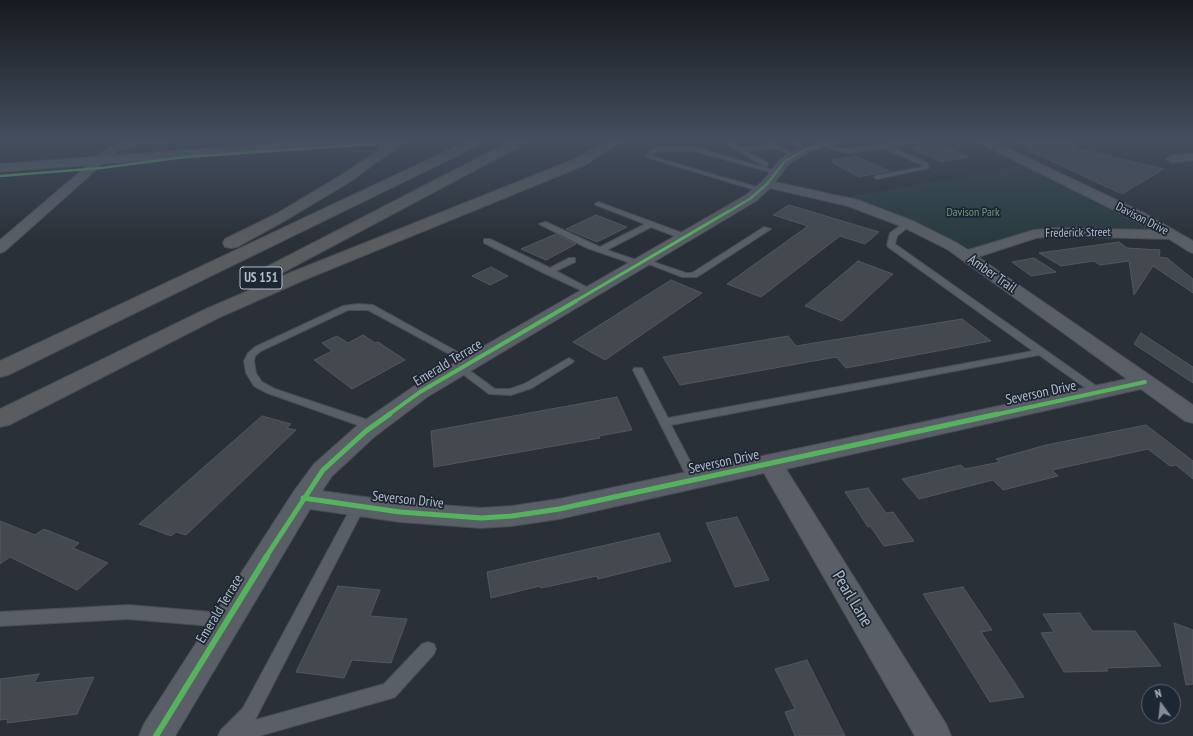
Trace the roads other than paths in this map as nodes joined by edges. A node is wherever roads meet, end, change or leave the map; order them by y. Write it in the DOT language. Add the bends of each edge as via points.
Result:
graph roads {
  1 [pos="83,174"];
  2 [pos="351,174"];
  3 [pos="407,174"];
  4 [pos="457,174"];
  5 [pos="549,174"];
  6 [pos="778,174"];
  7 [pos="802,174"];
  8 [pos="891,174"];
  9 [pos="1053,174"];
  10 [pos="877,177"];
  11 [pos="598,204"];
  12 [pos="543,224"];
  13 [pos="651,224"];
  14 [pos="908,224"];
  15 [pos="767,229"];
  16 [pos="1172,235"];
  17 [pos="1193,236"];
  18 [pos="686,237"];
  19 [pos="6,238"];
  20 [pos="487,241"];
  21 [pos="0,248"];
  22 [pos="1193,248"];
  23 [pos="600,250"];
  24 [pos="966,256"];
  25 [pos="572,260"];
  26 [pos="642,263"];
  27 [pos="549,272"];
  28 [pos="592,292"];
  29 [pos="1041,352"];
  30 [pos="0,360"];
  31 [pos="569,361"];
  32 [pos="466,365"];
  33 [pos="0,370"];
  34 [pos="638,370"];
  35 [pos="1145,382"];
  36 [pos="1098,392"];
  37 [pos="0,416"];
  38 [pos="1193,416"];
  39 [pos="0,419"];
  40 [pos="666,422"];
  41 [pos="374,426"];
  42 [pos="770,463"];
  43 [pos="694,480"];
  44 [pos="303,498"];
  45 [pos="359,506"];
  46 [pos="0,619"];
  47 [pos="226,620"];
  48 [pos="428,649"];
  49 [pos="156,736"];
  50 [pos="227,736"];
  51 [pos="934,736"];
  1 -- 19 [label="street"];
  2 -- 30 [label="highway" via="281,217 158,282"];
  3 -- 33 [label="highway, US 151"];
  4 -- 37 [label="highway, US 151"];
  5 -- 39 [label="highway" via="213,313"];
  6 -- 18 [label="street, Emerald Terrace" via="751,198"];
  7 -- 14 [label="street, Amber Trail" via="808,192 853,203"];
  8 -- 10 [label="lane"];
  9 -- 16 [label="street, Davison Drive"];
  11 -- 13 [label="lane"];
  12 -- 23 [label="lane"];
  13 -- 18 [label="lane"];
  13 -- 23 [label="lane"];
  14 -- 24 [label="street, Amber Trail"];
  14 -- 29 [label="lane" via="893,235 891,245"];
  15 -- 26 [label="lane" via="694,275 685,275"];
  16 -- 17 [label="street, Frederick Street"];
  16 -- 22 [label="street, Davison Drive"];
  16 -- 24 [label="street, Frederick Street" via="1055,232 1034,234"];
  18 -- 26 [label="street, Emerald Terrace"];
  19 -- 21 [label="street"];
  20 -- 27 [label="lane"];
  23 -- 26 [label="lane"];
  24 -- 35 [label="street, Amber Trail"];
  25 -- 27 [label="lane"];
  26 -- 28 [label="street, Emerald Terrace"];
  27 -- 28 [label="lane"];
  28 -- 32 [label="street, Emerald Terrace"];
  29 -- 36 [label="lane"];
  29 -- 40 [label="lane"];
  31 -- 32 [label="lane" via="528,386 511,392 493,392"];
  32 -- 41 [label="street, Emerald Terrace" via="420,392"];
  32 -- 41 [label="lane" via="370,307 358,306 346,308 258,349 251,355 251,373 258,384 271,391"];
  34 -- 40 [label="lane"];
  35 -- 36 [label="street, Severson Drive"];
  35 -- 38 [label="street, Amber Trail"];
  36 -- 42 [label="street, Severson Drive"];
  40 -- 43 [label="lane"];
  41 -- 44 [label="street, Emerald Terrace" via="323,470"];
  42 -- 43 [label="street, Severson Drive"];
  42 -- 51 [label="street, Pearl Lane"];
  43 -- 45 [label="street, Severson Drive" via="559,509 512,516 481,518"];
  44 -- 45 [label="street, Severson Drive"];
  44 -- 47 [label="street, Emerald Terrace"];
  45 -- 50 [label="lane" via="249,714"];
  46 -- 47 [label="lane" via="128,612"];
  47 -- 49 [label="street, Emerald Terrace"];
  48 -- 50 [label="lane" via="389,692"];
}
